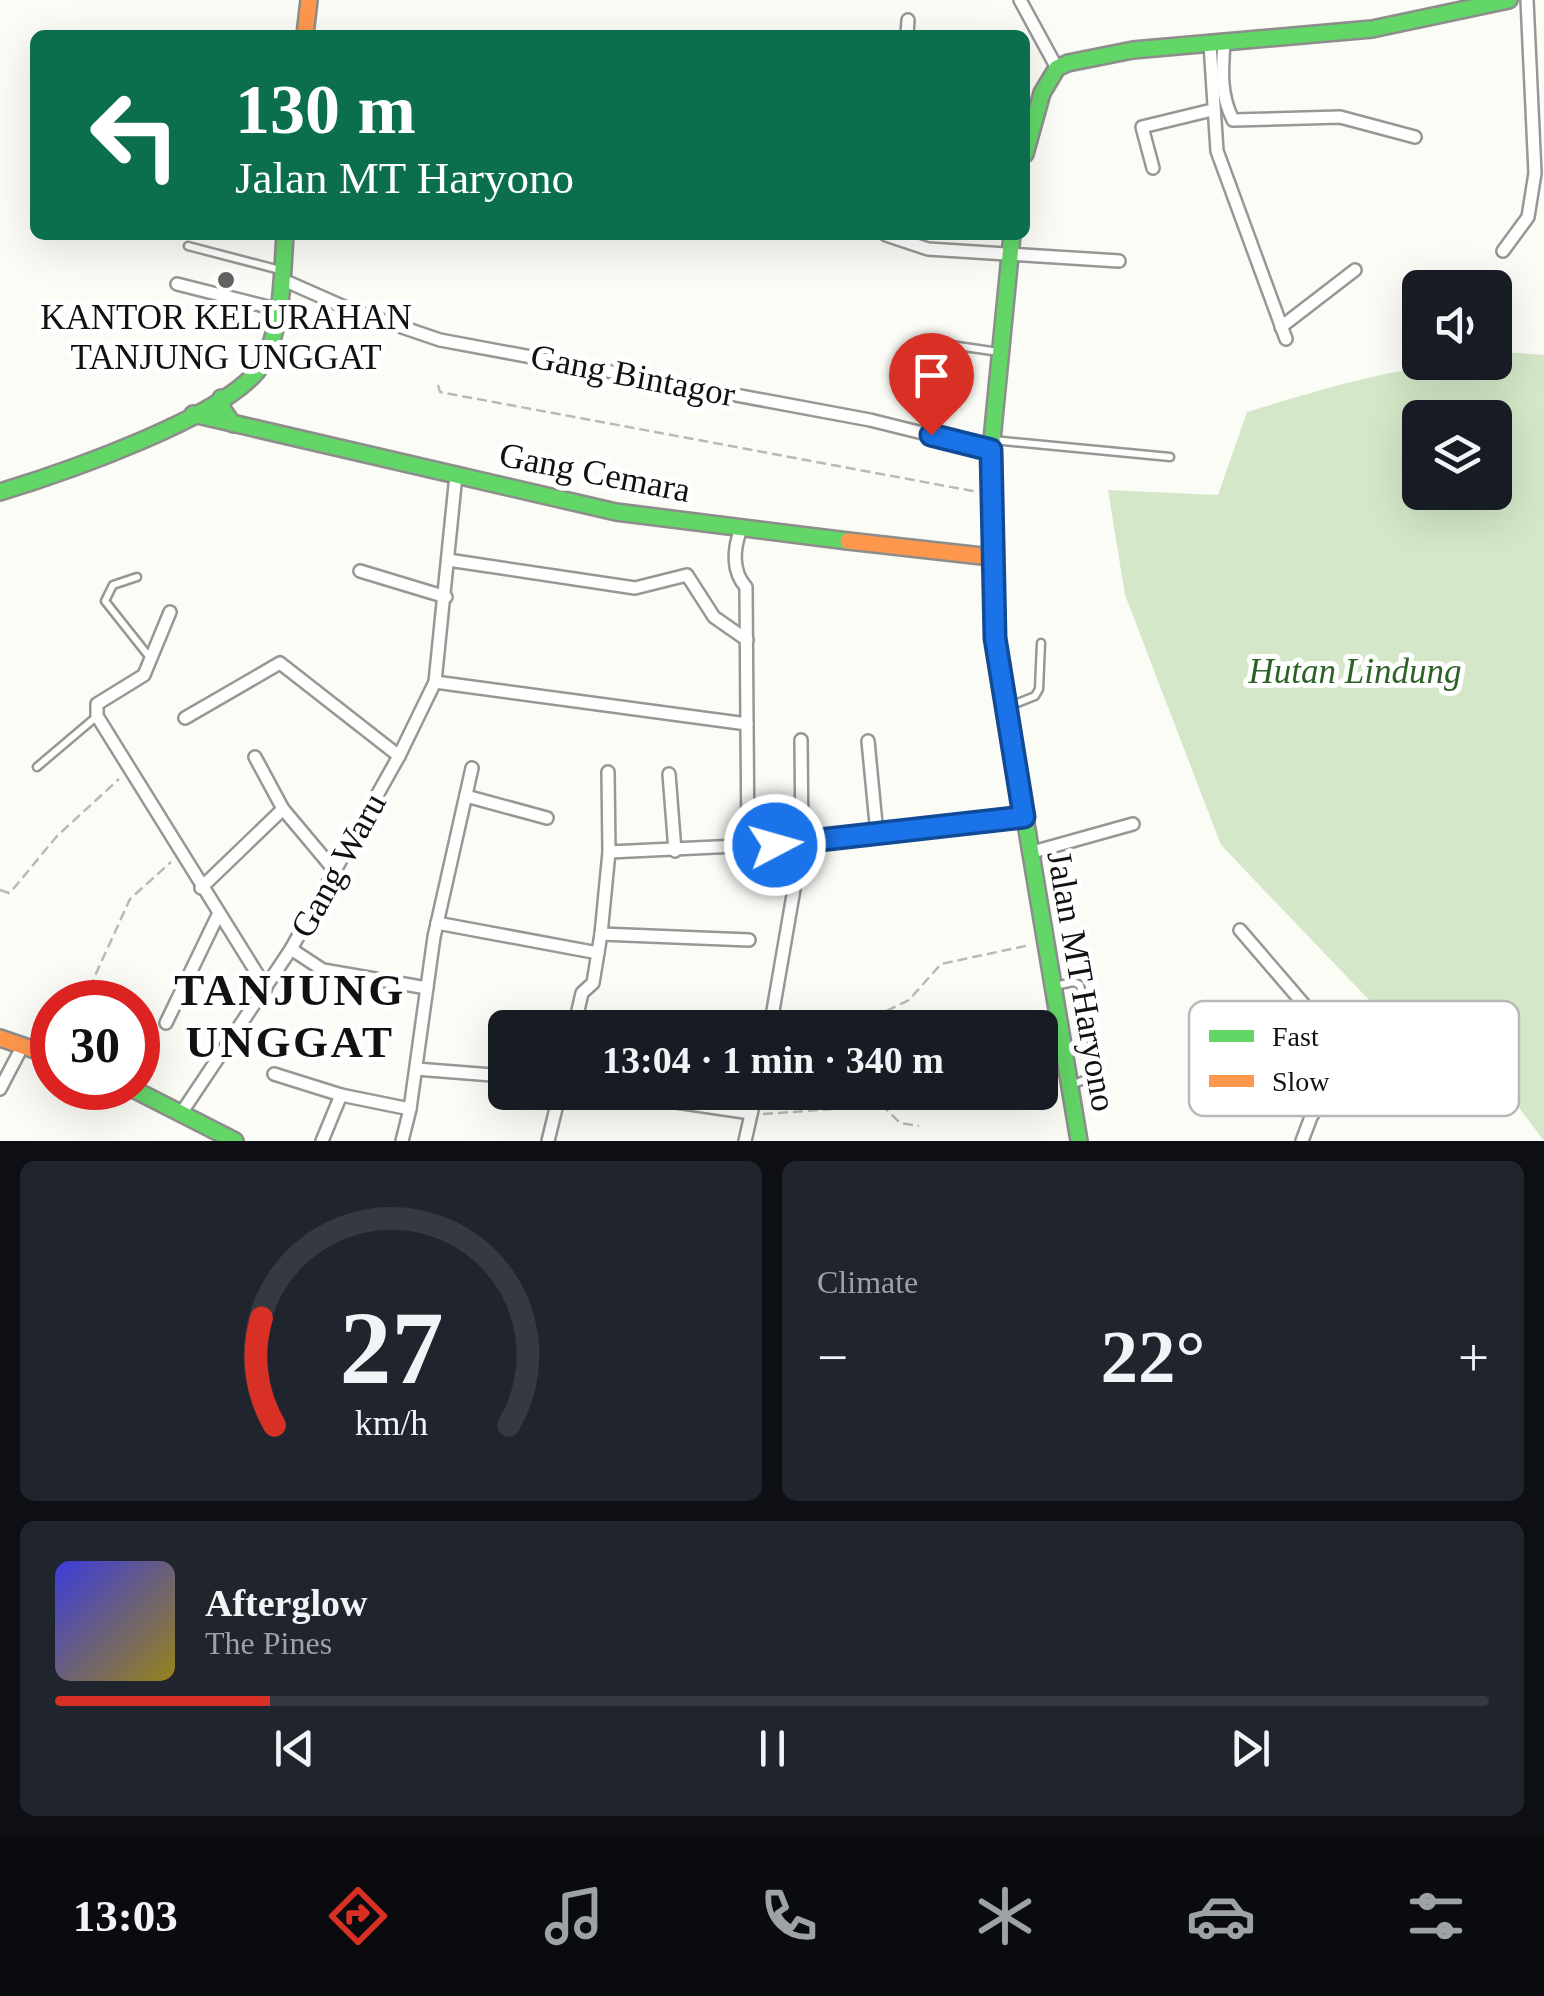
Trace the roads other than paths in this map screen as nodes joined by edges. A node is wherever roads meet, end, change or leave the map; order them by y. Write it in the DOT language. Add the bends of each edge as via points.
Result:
graph roads {
  1 [pos="308,0"];
  2 [pos="1020,0"];
  3 [pos="1509,0"];
  4 [pos="1527,0"];
  5 [pos="908,20"];
  6 [pos="305,30"];
  7 [pos="907,30"];
  8 [pos="1217,44"];
  9 [pos="1058,68"];
  10 [pos="1212,110"];
  11 [pos="1030,128"];
  12 [pos="1415,137"];
  13 [pos="1153,168"];
  14 [pos="1538,201"];
  15 [pos="284,240"];
  16 [pos="901,240"];
  17 [pos="1012,240"];
  18 [pos="188,246"];
  19 [pos="1502,251"];
  20 [pos="1010,256"];
  21 [pos="1119,261"];
  22 [pos="1355,270"];
  23 [pos="281,274"];
  24 [pos="177,284"];
  25 [pos="276,308"];
  26 [pos="923,341"];
  27 [pos="1000,352"];
  28 [pos="221,398"];
  29 [pos="193,414"];
  30 [pos="233,424"];
  31 [pos="992,445"];
  32 [pos="1170,457"];
  33 [pos="456,475"];
  34 [pos="0,492"];
  35 [pos="741,530"];
  36 [pos="991,557"];
  37 [pos="448,560"];
  38 [pos="360,571"];
  39 [pos="137,577"];
  40 [pos="446,597"];
  41 [pos="170,612"];
  42 [pos="747,640"];
  43 [pos="1041,643"];
  44 [pos="152,660"];
  45 [pos="434,682"];
  46 [pos="1004,708"];
  47 [pos="97,716"];
  48 [pos="185,718"];
  49 [pos="748,724"];
  50 [pos="801,740"];
  51 [pos="868,741"];
  52 [pos="399,756"];
  53 [pos="255,758"];
  54 [pos="37,767"];
  55 [pos="472,768"];
  56 [pos="608,772"];
  57 [pos="669,774"];
  58 [pos="466,796"];
  59 [pos="283,808"];
  60 [pos="1024,817"];
  61 [pos="547,818"];
  62 [pos="1133,824"];
  63 [pos="877,834"];
  64 [pos="802,843"];
  65 [pos="748,847"];
  66 [pos="676,851"];
  67 [pos="609,852"];
  68 [pos="1029,853"];
  69 [pos="335,871"];
  70 [pos="200,888"];
  71 [pos="218,915"];
  72 [pos="437,923"];
  73 [pos="1240,930"];
  74 [pos="601,934"];
  75 [pos="748,940"];
  76 [pos="291,949"];
  77 [pos="598,953"];
  78 [pos="1052,986"];
  79 [pos="266,988"];
  80 [pos="427,988"];
  81 [pos="1301,1001"];
  82 [pos="578,1010"];
  83 [pos="773,1010"];
  84 [pos="166,1023"];
  85 [pos="0,1038"];
  86 [pos="22,1047"];
  87 [pos="30,1049"];
  88 [pos="416,1070"];
  89 [pos="274,1074"];
  90 [pos="488,1075"];
  91 [pos="1070,1086"];
  92 [pos="0,1090"];
  93 [pos="341,1095"];
  94 [pos="160,1102"];
  95 [pos="410,1108"];
  96 [pos="554,1110"];
  97 [pos="731,1110"];
  98 [pos="752,1110"];
  99 [pos="182,1112"];
  100 [pos="751,1113"];
  101 [pos="1311,1116"];
  102 [pos="213,1136"];
  103 [pos="236,1141"];
  104 [pos="322,1141"];
  105 [pos="402,1141"];
  106 [pos="548,1141"];
  107 [pos="745,1141"];
  108 [pos="1079,1141"];
  109 [pos="1302,1141"];
  1 -- 6 [label="main road"];
  2 -- 9 [label="street"];
  3 -- 8 [label="main road" via="1372,29"];
  4 -- 14 [label="street"];
  5 -- 7 [label="street"];
  8 -- 9 [label="main road" via="1133,50"];
  8 -- 10 [label="street"];
  8 -- 12 [label="street" via="1224,104 1233,120 1340,117"];
  9 -- 11 [label="main road"];
  10 -- 13 [label="street" via="1142,126"];
  10 -- 22 [label="street" via="1217,152 1284,333"];
  14 -- 19 [label="street"];
  15 -- 23 [label="main road"];
  16 -- 20 [label="street"];
  17 -- 20 [label="main road, Jalan MT Haryono"];
  18 -- 23 [label="lane"];
  20 -- 21 [label="street"];
  20 -- 27 [label="main road, Jalan MT Haryono"];
  23 -- 25 [label="main road"];
  23 -- 31 [label="street, Gang Bintagor" via="349,309 440,340"];
  24 -- 25 [label="street"];
  25 -- 28 [label="main road" via="260,367"];
  26 -- 27 [label="lane"];
  27 -- 31 [label="main road, Jalan MT Haryono"];
  28 -- 29 [label="main road"];
  28 -- 30 [label="main road"];
  29 -- 30 [label="main road, Gang Cemara"];
  29 -- 34 [label="main road"];
  30 -- 33 [label="main road, Gang Cemara"];
  31 -- 32 [label="lane"];
  31 -- 36 [label="main road, Jalan MT Haryono"];
  33 -- 35 [label="main road, Gang Cemara" via="616,512"];
  33 -- 37 [label="street"];
  35 -- 36 [label="main road, Gang Cemara"];
  35 -- 42 [label="street" via="737,576 746,587"];
  36 -- 46 [label="main road, Jalan MT Haryono"];
  37 -- 40 [label="street, Gang Waru"];
  37 -- 42 [label="street" via="625,588 687,574 714,618"];
  38 -- 40 [label="street"];
  39 -- 44 [label="lane" via="113,585 105,601"];
  40 -- 45 [label="street, Gang Waru"];
  41 -- 44 [label="street"];
  42 -- 49 [label="street"];
  43 -- 46 [label="lane" via="1036,696"];
  44 -- 47 [label="street" via="138,680 97,704"];
  45 -- 49 [label="street"];
  45 -- 52 [label="street, Gang Waru"];
  46 -- 60 [label="main road, Jalan MT Haryono"];
  47 -- 54 [label="lane"];
  47 -- 70 [label="street"];
  48 -- 52 [label="street" via="280,663"];
  49 -- 65 [label="street"];
  50 -- 64 [label="street"];
  51 -- 63 [label="street"];
  52 -- 69 [label="street, Gang Waru"];
  53 -- 59 [label="street"];
  55 -- 58 [label="street"];
  56 -- 67 [label="street"];
  57 -- 66 [label="street"];
  58 -- 61 [label="street"];
  58 -- 72 [label="street"];
  59 -- 69 [label="street"];
  59 -- 70 [label="street"];
  60 -- 63 [label="street"];
  60 -- 68 [label="main road, Jalan MT Haryono"];
  62 -- 68 [label="street"];
  63 -- 64 [label="street"];
  64 -- 65 [label="street"];
  64 -- 83 [label="street"];
  65 -- 66 [label="street"];
  66 -- 67 [label="street"];
  67 -- 74 [label="street"];
  68 -- 78 [label="main road, Jalan MT Haryono"];
  69 -- 76 [label="street, Gang Waru"];
  70 -- 71 [label="street"];
  71 -- 79 [label="street"];
  71 -- 84 [label="street"];
  72 -- 77 [label="street"];
  72 -- 80 [label="street"];
  73 -- 81 [label="street"];
  74 -- 75 [label="street"];
  74 -- 77 [label="street"];
  76 -- 79 [label="street, Gang Waru"];
  76 -- 80 [label="street" via="323,970"];
  77 -- 82 [label="street" via="593,984"];
  78 -- 91 [label="main road, Jalan MT Haryono"];
  78 -- 91 [label="lane" via="1080,985 1089,1016 1098,1070"];
  79 -- 99 [label="street, Gang Waru"];
  80 -- 88 [label="street"];
  85 -- 86 [label="main road"];
  86 -- 87 [label="main road"];
  86 -- 92 [label="street"];
  88 -- 90 [label="street"];
  88 -- 95 [label="street"];
  89 -- 93 [label="street"];
  91 -- 108 [label="main road, Jalan MT Haryono"];
  93 -- 95 [label="street"];
  93 -- 104 [label="street"];
  94 -- 99 [label="main road"];
  95 -- 105 [label="street"];
  96 -- 106 [label="street"];
  97 -- 100 [label="street"];
  98 -- 100 [label="street"];
  99 -- 102 [label="main road"];
  100 -- 107 [label="street"];
  101 -- 109 [label="street"];
  102 -- 103 [label="main road"];
}
